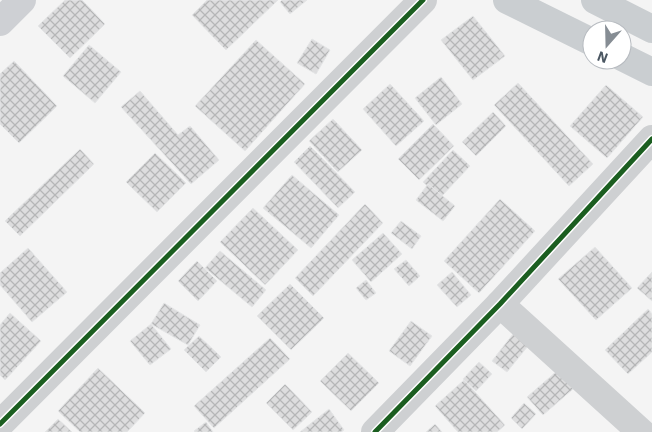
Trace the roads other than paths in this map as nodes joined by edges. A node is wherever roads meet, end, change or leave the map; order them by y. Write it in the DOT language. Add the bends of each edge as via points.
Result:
graph roads {
  1 [pos="22,0"];
  2 [pos="423,0"];
  3 [pos="507,0"];
  4 [pos="595,0"];
  5 [pos="0,22"];
  6 [pos="652,29"];
  7 [pos="582,37"];
  8 [pos="632,62"];
  9 [pos="652,72"];
  10 [pos="652,139"];
  11 [pos="500,304"];
  12 [pos="0,424"];
  13 [pos="375,432"];
  14 [pos="641,432"];
  1 -- 5 [label="main road"];
  2 -- 12 [label="street"];
  3 -- 7 [label="main road"];
  4 -- 6 [label="main road"];
  8 -- 9 [label="main road"];
  10 -- 11 [label="street"];
  11 -- 13 [label="street"];
  11 -- 14 [label="street"];
}
